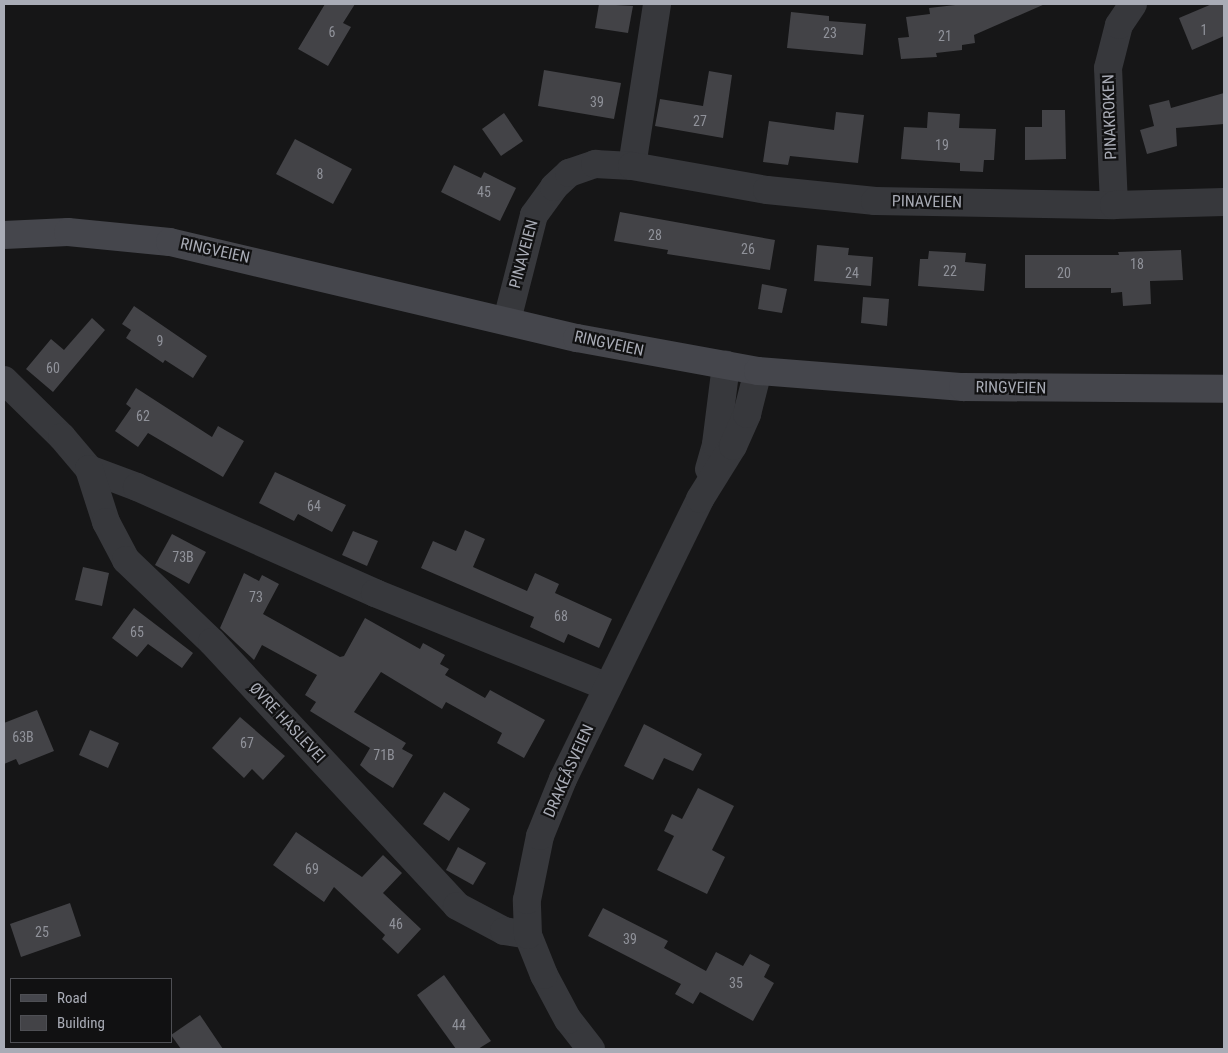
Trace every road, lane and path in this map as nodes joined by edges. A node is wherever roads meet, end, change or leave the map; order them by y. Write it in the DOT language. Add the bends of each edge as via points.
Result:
graph roads {
  1 [pos="657,4"];
  2 [pos="1133,4"];
  3 [pos="632,166"];
  4 [pos="1224,202"];
  5 [pos="1114,205"];
  6 [pos="4,235"];
  7 [pos="507,320"];
  8 [pos="726,365"];
  9 [pos="758,371"];
  10 [pos="4,380"];
  11 [pos="1224,389"];
  12 [pos="89,470"];
  13 [pos="700,499"];
  14 [pos="608,687"];
  15 [pos="528,935"];
  16 [pos="590,1049"];
  1 -- 3 [label="street"];
  2 -- 5 [label="street, PINAKROKEN" via="1119,24 1108,68"];
  3 -- 5 [label="street, PINAVEIEN" via="767,190 875,201"];
  3 -- 7 [label="street, PINAVEIEN" via="595,164 570,172 554,187 534,215"];
  4 -- 5 [label="street, PINAVEIEN"];
  6 -- 7 [label="main road, RINGVEIEN" via="68,232 170,242"];
  7 -- 8 [label="main road, RINGVEIEN" via="636,350"];
  8 -- 9 [label="main road, RINGVEIEN"];
  8 -- 13 [label="street, DRAKEÅSVEIEN" via="716,444"];
  9 -- 11 [label="main road, RINGVEIEN" via="963,387"];
  9 -- 13 [label="street, DRAKEÅSVEIEN" via="747,414"];
  10 -- 12 [label="street, ØVRE HASLEVEI" via="62,437"];
  12 -- 14 [label="street" via="137,487 375,593"];
  12 -- 15 [label="street, ØVRE HASLEVEI" via="102,513 126,560 212,642 457,906 504,931"];
  13 -- 14 [label="street, DRAKEÅSVEIEN"];
  14 -- 15 [label="street, DRAKEÅSVEIEN" via="563,779 540,836 527,900"];
  15 -- 16 [label="street, DRAKEÅSVEIEN" via="544,975 568,1020"];
}
